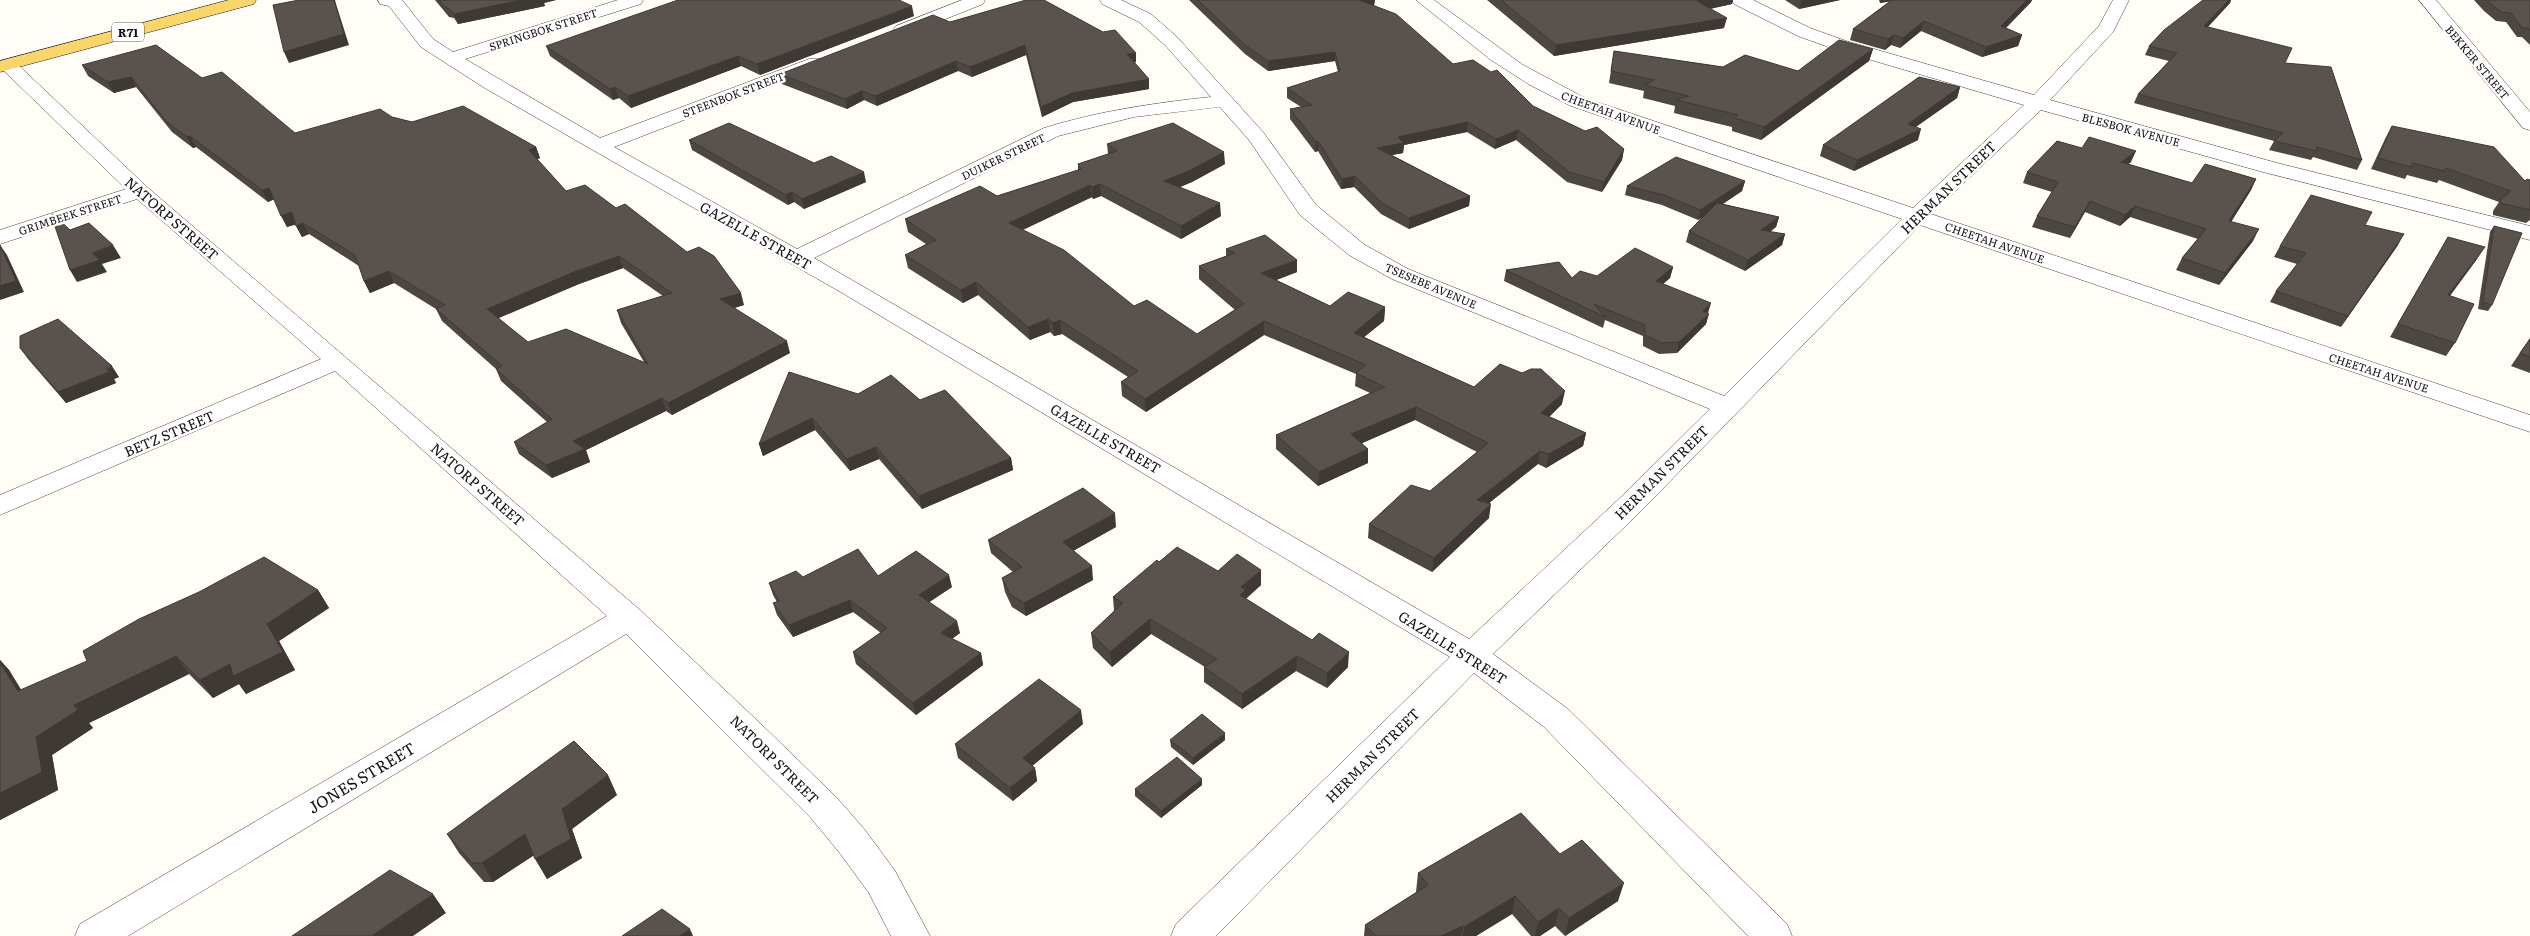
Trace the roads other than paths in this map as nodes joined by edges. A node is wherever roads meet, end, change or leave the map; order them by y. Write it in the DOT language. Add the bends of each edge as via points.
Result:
graph roads {
  1 [pos="248,0"];
  2 [pos="635,0"];
  3 [pos="977,0"];
  4 [pos="1108,0"];
  5 [pos="1424,0"];
  6 [pos="1740,0"];
  7 [pos="2121,0"];
  8 [pos="2427,0"];
  9 [pos="392,1"];
  10 [pos="884,36"];
  11 [pos="451,58"];
  12 [pos="830,58"];
  13 [pos="4,66"];
  14 [pos="1224,101"];
  15 [pos="2037,103"];
  16 [pos="2530,124"];
  17 [pos="600,145"];
  18 [pos="140,191"];
  19 [pos="1917,216"];
  20 [pos="2530,233"];
  21 [pos="0,237"];
  22 [pos="798,258"];
  23 [pos="338,361"];
  24 [pos="1726,406"];
  25 [pos="2530,424"];
  26 [pos="0,506"];
  27 [pos="629,618"];
  28 [pos="1472,656"];
  29 [pos="94,936"];
  30 [pos="911,936"];
  31 [pos="1190,936"];
  32 [pos="1773,936"];
  1 -- 13 [label="main road, R71"];
  2 -- 11 [label="street, SPRINGBOK STREET"];
  3 -- 10 [label="street"];
  4 -- 14 [label="street, TSESEBE AVENUE" via="1128,8 1160,29"];
  5 -- 19 [label="street, CHEETAH AVENUE" via="1514,66 1571,99"];
  6 -- 15 [label="street, BLESBOK AVENUE" via="1820,38"];
  7 -- 15 [label="street, HERMAN STREET" via="2107,28"];
  8 -- 16 [label="street, BEKKER STREET"];
  9 -- 11 [label="street, GAZELLE STREET" via="421,37"];
  11 -- 17 [label="street, GAZELLE STREET"];
  12 -- 17 [label="street, STEENBOK STREET"];
  13 -- 18 [label="street, NATORP STREET"];
  14 -- 22 [label="street, DUIKER STREET" via="1134,112 1051,132"];
  14 -- 24 [label="street, TSESEBE AVENUE" via="1256,136 1308,210 1357,250 1400,274"];
  15 -- 19 [label="street, HERMAN STREET"];
  15 -- 20 [label="street, BLESBOK AVENUE" via="2406,204"];
  17 -- 22 [label="street, GAZELLE STREET"];
  18 -- 21 [label="street, GRIMBEEK STREET"];
  18 -- 23 [label="street, NATORP STREET"];
  19 -- 24 [label="street, HERMAN STREET"];
  19 -- 25 [label="street, CHEETAH AVENUE"];
  22 -- 28 [label="street, GAZELLE STREET"];
  23 -- 26 [label="street, BETZ STREET"];
  23 -- 27 [label="street, NATORP STREET"];
  24 -- 28 [label="street, HERMAN STREET" via="1631,504"];
  27 -- 29 [label="street, JONES STREET"];
  27 -- 30 [label="street, NATORP STREET" via="823,807 882,882"];
  28 -- 31 [label="street, HERMAN STREET"];
  28 -- 32 [label="street, GAZELLE STREET" via="1556,718"];
}
